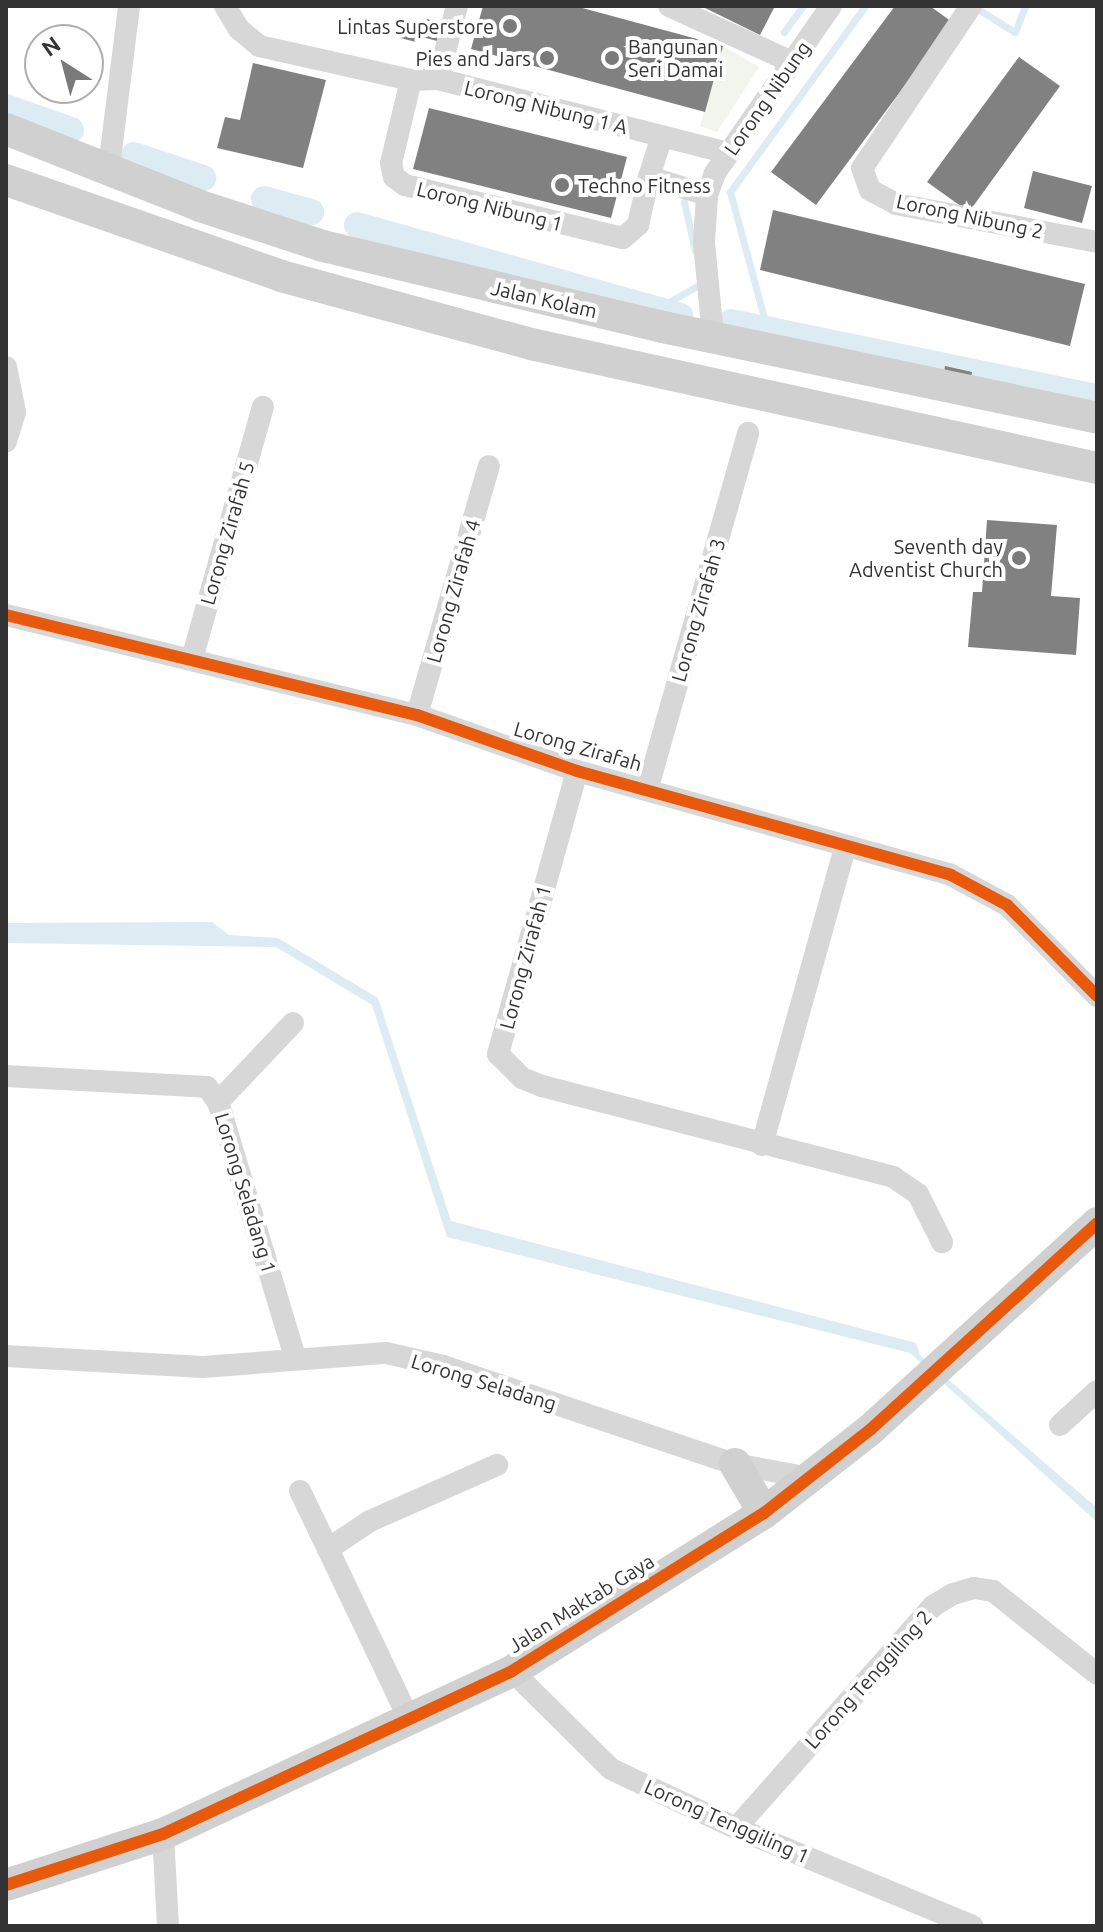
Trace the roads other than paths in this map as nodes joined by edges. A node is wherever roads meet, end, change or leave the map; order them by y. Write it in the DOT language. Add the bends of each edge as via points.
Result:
graph roads {
  1 [pos="129,6"];
  2 [pos="225,6"];
  3 [pos="457,6"];
  4 [pos="669,6"];
  5 [pos="831,6"];
  6 [pos="971,6"];
  7 [pos="792,62"];
  8 [pos="438,79"];
  9 [pos="411,80"];
  10 [pos="6,129"];
  11 [pos="662,136"];
  12 [pos="728,153"];
  13 [pos="109,167"];
  14 [pos="649,177"];
  15 [pos="6,180"];
  16 [pos="707,195"];
  17 [pos="140,229"];
  18 [pos="1097,242"];
  19 [pos="713,336"];
  20 [pos="6,367"];
  21 [pos="770,398"];
  22 [pos="263,407"];
  23 [pos="1097,418"];
  24 [pos="748,433"];
  25 [pos="6,442"];
  26 [pos="489,466"];
  27 [pos="1097,468"];
  28 [pos="6,615"];
  29 [pos="192,659"];
  30 [pos="417,715"];
  31 [pos="577,771"];
  32 [pos="648,787"];
  33 [pos="845,847"];
  34 [pos="1094,986"];
  35 [pos="293,1023"];
  36 [pos="6,1076"];
  37 [pos="218,1102"];
  38 [pos="762,1145"];
  39 [pos="1097,1223"];
  40 [pos="942,1242"];
  41 [pos="6,1356"];
  42 [pos="295,1357"];
  43 [pos="1097,1391"];
  44 [pos="1060,1425"];
  45 [pos="735,1464"];
  46 [pos="497,1465"];
  47 [pos="809,1478"];
  48 [pos="300,1491"];
  49 [pos="764,1513"];
  50 [pos="328,1549"];
  51 [pos="512,1671"];
  52 [pos="1097,1674"];
  53 [pos="409,1719"];
  54 [pos="736,1828"];
  55 [pos="163,1834"];
  56 [pos="6,1885"];
  57 [pos="168,1926"];
  58 [pos="973,1926"];
  1 -- 13 [label="street"];
  2 -- 9 [label="street" via="239,29 259,46"];
  3 -- 8 [label="street, Lorong Nibung 1 A"];
  4 -- 7 [label="street"];
  5 -- 7 [label="street, Lorong Nibung"];
  6 -- 18 [label="street, Lorong Nibung 2" via="862,168 870,190 896,204"];
  7 -- 12 [label="street, Lorong Nibung"];
  8 -- 9 [label="street"];
  8 -- 11 [label="street, Lorong Nibung 1 A"];
  9 -- 14 [label="street, Lorong Nibung 1" via="391,163 394,177 405,185 623,238 638,225"];
  10 -- 13 [label="main road, Jalan Kolam"];
  11 -- 12 [label="street, Lorong Nibung 1 A"];
  11 -- 14 [label="street"];
  12 -- 16 [label="street, Lorong Nibung"];
  13 -- 17 [label="main road" via="125,210"];
  13 -- 19 [label="main road, Jalan Kolam" via="200,206 323,246"];
  14 -- 16 [label="street"];
  15 -- 17 [label="main road"];
  16 -- 19 [label="street, Lorong Nibung" via="704,242"];
  17 -- 21 [label="main road" via="281,276 502,336"];
  19 -- 21 [label="main road" via="739,376"];
  19 -- 23 [label="main road, Jalan Kolam"];
  20 -- 25 [label="street" via="15,412"];
  21 -- 27 [label="main road"];
  22 -- 29 [label="street, Lorong Zirafah 5"];
  24 -- 32 [label="street, Lorong Zirafah 3"];
  26 -- 30 [label="street, Lorong Zirafah 4"];
  28 -- 29 [label="street, Lorong Zirafah"];
  29 -- 30 [label="street, Lorong Zirafah"];
  30 -- 31 [label="street, Lorong Zirafah"];
  31 -- 32 [label="street, Lorong Zirafah"];
  31 -- 38 [label="street, Lorong Zirafah 1" via="498,1054 522,1078 542,1086"];
  32 -- 33 [label="street, Lorong Zirafah"];
  33 -- 34 [label="street, Lorong Zirafah" via="951,875 1007,905"];
  33 -- 38 [label="street"];
  35 -- 37 [label="street"];
  36 -- 37 [label="street, Lorong Seladang 1" via="207,1087"];
  37 -- 42 [label="street, Lorong Seladang 1"];
  38 -- 40 [label="street, Lorong Zirafah 1" via="893,1177 918,1194"];
  39 -- 47 [label="main road, Jalan Maktab Gaya"];
  41 -- 42 [label="street, Lorong Seladang" via="203,1367"];
  42 -- 45 [label="street, Lorong Seladang" via="386,1353 443,1366"];
  43 -- 44 [label="street"];
  45 -- 47 [label="street, Lorong Seladang"];
  45 -- 49 [label="main road"];
  46 -- 50 [label="street" via="370,1521"];
  47 -- 49 [label="main road, Jalan Maktab Gaya"];
  48 -- 50 [label="street"];
  49 -- 51 [label="main road, Jalan Maktab Gaya"];
  50 -- 53 [label="street"];
  51 -- 53 [label="main road, Jalan Maktab Gaya"];
  51 -- 54 [label="street, Lorong Tenggiling 1" via="611,1769"];
  52 -- 54 [label="street, Lorong Tenggiling 2" via="993,1591 974,1588 953,1594 933,1606"];
  53 -- 55 [label="main road, Jalan Maktab Gaya"];
  54 -- 58 [label="street, Lorong Tenggiling 1"];
  55 -- 56 [label="main road, Jalan Maktab Gaya"];
  55 -- 57 [label="street"];
}
